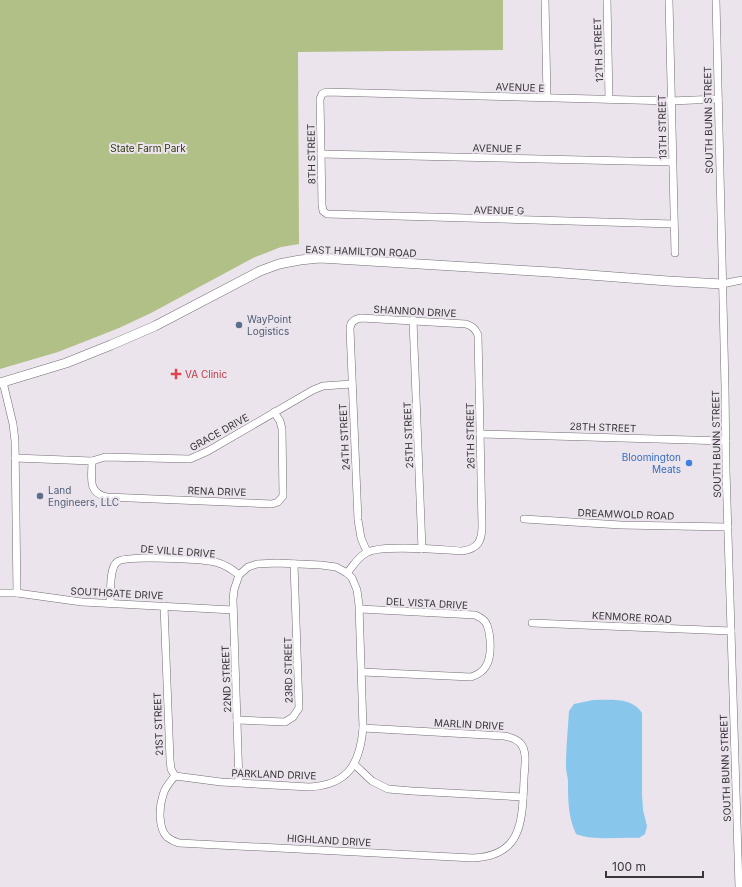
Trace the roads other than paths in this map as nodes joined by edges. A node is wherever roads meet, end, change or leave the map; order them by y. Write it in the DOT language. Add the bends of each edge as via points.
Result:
graph roads {
  1 [pos="544,0"];
  2 [pos="607,0"];
  3 [pos="669,0"];
  4 [pos="716,0"];
  5 [pos="322,93"];
  6 [pos="547,98"];
  7 [pos="609,99"];
  8 [pos="718,99"];
  9 [pos="671,101"];
  10 [pos="321,154"];
  11 [pos="672,162"];
  12 [pos="325,213"];
  13 [pos="674,224"];
  14 [pos="675,253"];
  15 [pos="742,280"];
  16 [pos="722,284"];
  17 [pos="354,320"];
  18 [pos="413,320"];
  19 [pos="474,327"];
  20 [pos="2,382"];
  21 [pos="352,384"];
  22 [pos="274,412"];
  23 [pos="480,434"];
  24 [pos="726,441"];
  25 [pos="16,458"];
  26 [pos="92,460"];
  27 [pos="524,519"];
  28 [pos="728,527"];
  29 [pos="422,549"];
  30 [pos="367,552"];
  31 [pos="294,564"];
  32 [pos="347,573"];
  33 [pos="238,575"];
  34 [pos="0,593"];
  35 [pos="17,593"];
  36 [pos="110,603"];
  37 [pos="164,606"];
  38 [pos="360,609"];
  39 [pos="233,610"];
  40 [pos="532,623"];
  41 [pos="731,631"];
  42 [pos="362,672"];
  43 [pos="237,720"];
  44 [pos="364,728"];
  45 [pos="354,764"];
  46 [pos="175,776"];
  47 [pos="239,783"];
  48 [pos="523,797"];
  49 [pos="494,854"];
  50 [pos="739,887"];
  1 -- 6 [label="street"];
  2 -- 7 [label="street, 12TH STREET"];
  3 -- 9 [label="street, 13TH STREET"];
  4 -- 8 [label="street, SOUTH BUNN STREET"];
  5 -- 6 [label="street, AVENUE E"];
  5 -- 10 [label="street, 8TH STREET"];
  6 -- 7 [label="street, AVENUE E"];
  7 -- 9 [label="street, AVENUE E"];
  8 -- 9 [label="street, AVENUE E"];
  8 -- 16 [label="street, SOUTH BUNN STREET"];
  9 -- 11 [label="street, 13TH STREET"];
  10 -- 11 [label="street, AVENUE F"];
  10 -- 12 [label="street, 8TH STREET" via="322,205"];
  11 -- 13 [label="street, 13TH STREET"];
  12 -- 13 [label="street, AVENUE G"];
  13 -- 14 [label="street, 13TH STREET"];
  15 -- 16 [label="street"];
  16 -- 20 [label="main road, EAST HAMILTON ROAD" via="370,260 300,260 260,271 155,326 106,348"];
  16 -- 24 [label="street, SOUTH BUNN STREET"];
  17 -- 18 [label="street, SHANNON DRIVE"];
  17 -- 21 [label="street, 24TH STREET" via="350,329"];
  18 -- 19 [label="street, SHANNON DRIVE" via="466,324"];
  18 -- 29 [label="street, 25TH STREET"];
  19 -- 23 [label="street, 26TH STREET" via="478,335"];
  20 -- 25 [label="street" via="13,424"];
  21 -- 22 [label="street, GRACE DRIVE" via="323,386"];
  21 -- 30 [label="street, 24TH STREET" via="358,520"];
  22 -- 26 [label="street, GRACE DRIVE" via="208,452 190,459 105,456"];
  22 -- 26 [label="street, RENA DRIVE" via="280,421 283,438 283,496 272,504 99,495 92,485"];
  23 -- 24 [label="street, 28TH STREET"];
  23 -- 29 [label="street, 26TH STREET" via="482,537 473,548 462,551"];
  24 -- 28 [label="street, SOUTH BUNN STREET"];
  25 -- 26 [label="street, GRACE DRIVE"];
  25 -- 35 [label="street"];
  27 -- 28 [label="street, DREAMWOLD ROAD" via="621,525"];
  28 -- 41 [label="street, SOUTH BUNN STREET"];
  29 -- 30 [label="street" via="390,548"];
  30 -- 32 [label="street"];
  31 -- 32 [label="street" via="336,567"];
  31 -- 33 [label="street" via="257,564"];
  31 -- 43 [label="street, 23RD STREET" via="299,708 293,717 285,722"];
  32 -- 38 [label="street" via="357,590"];
  33 -- 36 [label="street, DE VILLE DRIVE" via="216,562 135,558 120,560 112,569"];
  33 -- 39 [label="street, 22ND STREET"];
  34 -- 35 [label="street, SOUTHGATE DRIVE"];
  35 -- 36 [label="street, SOUTHGATE DRIVE" via="61,600"];
  36 -- 37 [label="street, SOUTHGATE DRIVE"];
  37 -- 39 [label="street, SOUTHGATE DRIVE"];
  37 -- 46 [label="street, 21ST STREET" via="170,760"];
  38 -- 42 [label="street"];
  38 -- 42 [label="street, DEL VISTA DRIVE" via="475,615 487,625 489,639 487,664 476,676"];
  39 -- 43 [label="street, 22ND STREET"];
  40 -- 41 [label="street, KENMORE ROAD"];
  41 -- 50 [label="street, SOUTH BUNN STREET"];
  42 -- 44 [label="street"];
  43 -- 47 [label="street, 22ND STREET"];
  44 -- 45 [label="street"];
  44 -- 48 [label="street, MARLIN DRIVE" via="513,738 521,744 524,753"];
  45 -- 47 [label="street, PARKLAND DRIVE" via="340,779 317,786"];
  45 -- 48 [label="street" via="372,781 388,789"];
  46 -- 47 [label="street, PARKLAND DRIVE"];
  46 -- 49 [label="street, HIGHLAND DRIVE" via="166,788 162,800 161,826 170,840 179,843 473,858"];
  48 -- 49 [label="street, MARLIN DRIVE" via="522,814 515,836 506,847"];
}
